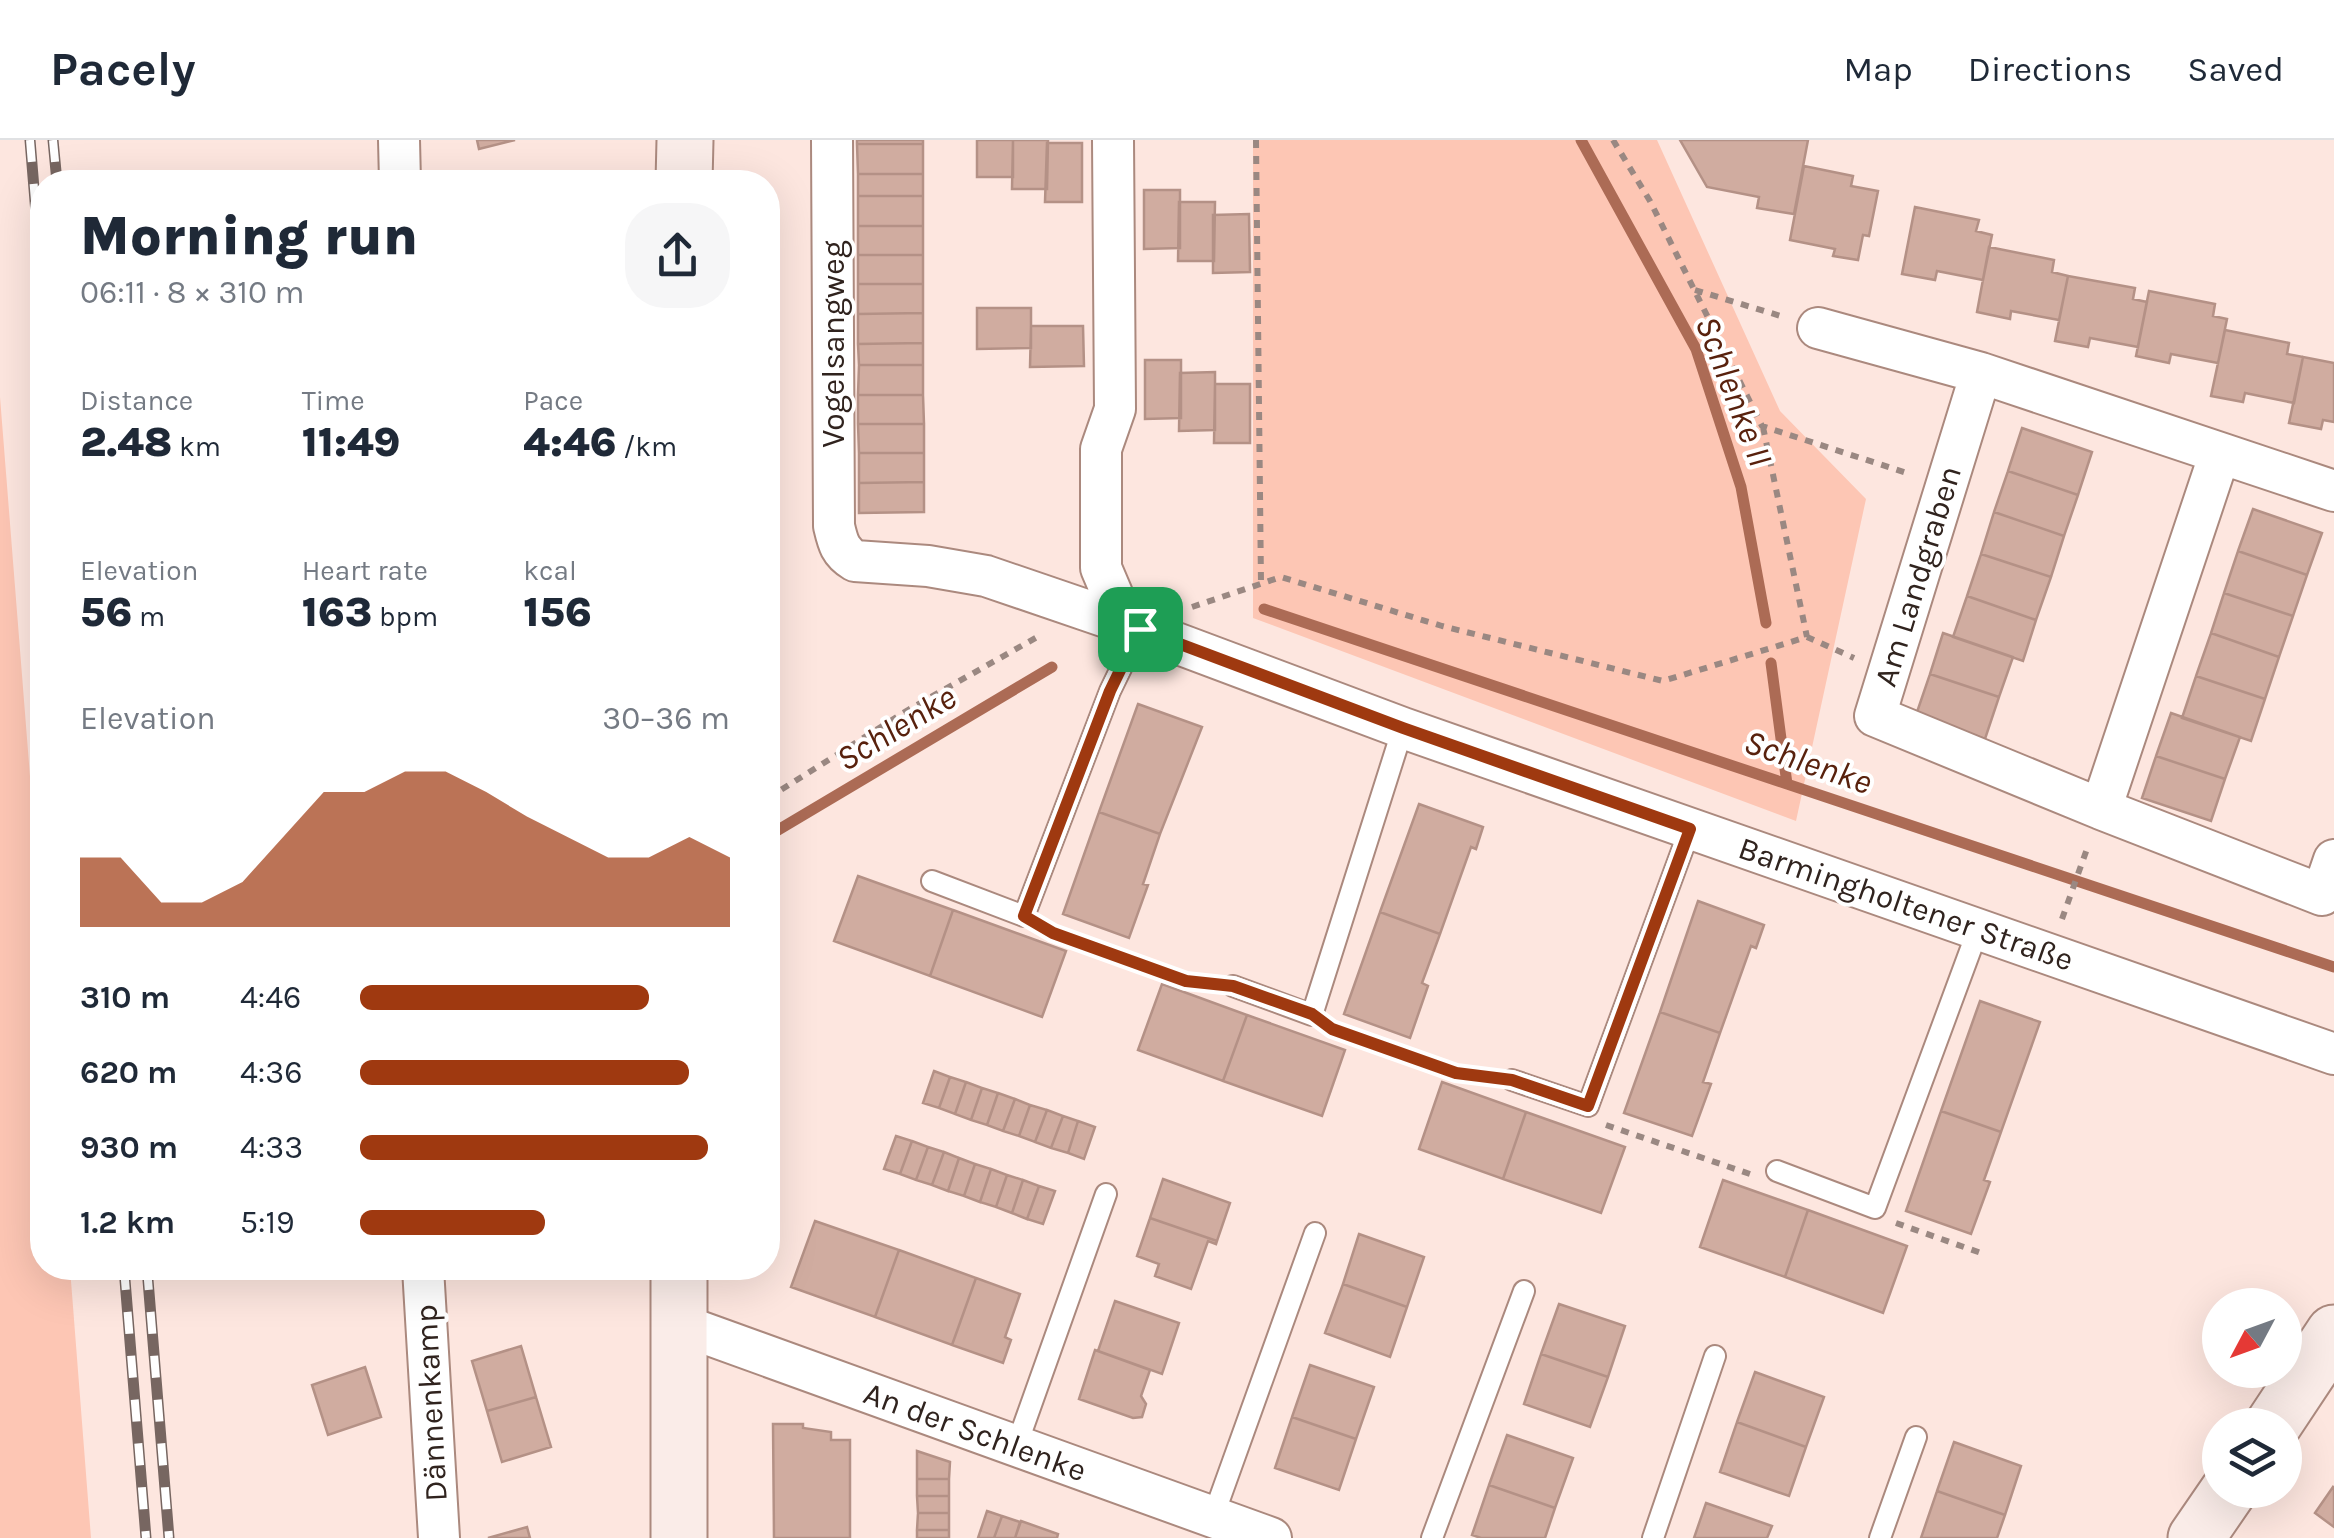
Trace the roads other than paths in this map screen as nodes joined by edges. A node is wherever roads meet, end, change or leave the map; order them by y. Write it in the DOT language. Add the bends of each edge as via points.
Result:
graph roads {
  1 [pos="399,140"];
  2 [pos="685,140"];
  3 [pos="832,140"];
  4 [pos="1114,140"];
  5 [pos="400,170"];
  6 [pos="684,170"];
  7 [pos="1818,328"];
  8 [pos="1981,374"];
  9 [pos="2220,453"];
  10 [pos="2334,492"];
  11 [pos="839,547"];
  12 [pos="1155,636"];
  13 [pos="1403,728"];
  14 [pos="2096,824"];
  15 [pos="1690,829"];
  16 [pos="2334,860"];
  17 [pos="932,881"];
  18 [pos="1979,927"];
  19 [pos="1233,986"];
  20 [pos="2334,1054"];
  21 [pos="1512,1080"];
  22 [pos="1777,1171"];
  23 [pos="1106,1194"];
  24 [pos="1314,1233"];
  25 [pos="424,1280"];
  26 [pos="679,1280"];
  27 [pos="1524,1290"];
  28 [pos="679,1324"];
  29 [pos="2334,1333"];
  30 [pos="1715,1356"];
  31 [pos="2284,1408"];
  32 [pos="1916,1436"];
  33 [pos="1016,1447"];
  34 [pos="2217,1508"];
  35 [pos="1213,1517"];
  36 [pos="438,1538"];
  37 [pos="679,1538"];
  38 [pos="1272,1538"];
  39 [pos="1432,1538"];
  40 [pos="1653,1538"];
  41 [pos="1880,1538"];
  42 [pos="2196,1538"];
  1 -- 5 [label="street"];
  2 -- 6 [label="main road"];
  3 -- 11 [label="street, Vogelsangweg"];
  4 -- 12 [label="street" via="1115,409 1101,449 1101,568 1118,608"];
  7 -- 8 [label="street"];
  8 -- 9 [label="street"];
  8 -- 14 [label="street, Am Landgraben" via="1875,716"];
  9 -- 10 [label="street"];
  9 -- 14 [label="street"];
  11 -- 12 [label="street, Barmingholtener Straße" via="856,561 986,576"];
  12 -- 13 [label="street, Barmingholtener Straße"];
  12 -- 17 [label="lane" via="1110,691 1024,916"];
  13 -- 15 [label="street, Barmingholtener Straße"];
  13 -- 19 [label="lane" via="1312,1014"];
  14 -- 16 [label="street, Am Landgraben" via="2322,895"];
  15 -- 18 [label="street, Barmingholtener Straße"];
  15 -- 21 [label="lane" via="1588,1106"];
  18 -- 20 [label="street, Barmingholtener Straße"];
  18 -- 22 [label="lane" via="1875,1208"];
  23 -- 33 [label="lane"];
  24 -- 35 [label="lane"];
  25 -- 36 [label="street, Dännenkamp"];
  26 -- 28 [label="main road"];
  27 -- 39 [label="lane"];
  28 -- 33 [label="street, An der Schlenke"];
  28 -- 37 [label="main road"];
  29 -- 31 [label="main road"];
  30 -- 40 [label="lane"];
  32 -- 41 [label="lane"];
  33 -- 35 [label="street, An der Schlenke"];
  34 -- 42 [label="main road"];
  35 -- 38 [label="street, An der Schlenke"];
}
